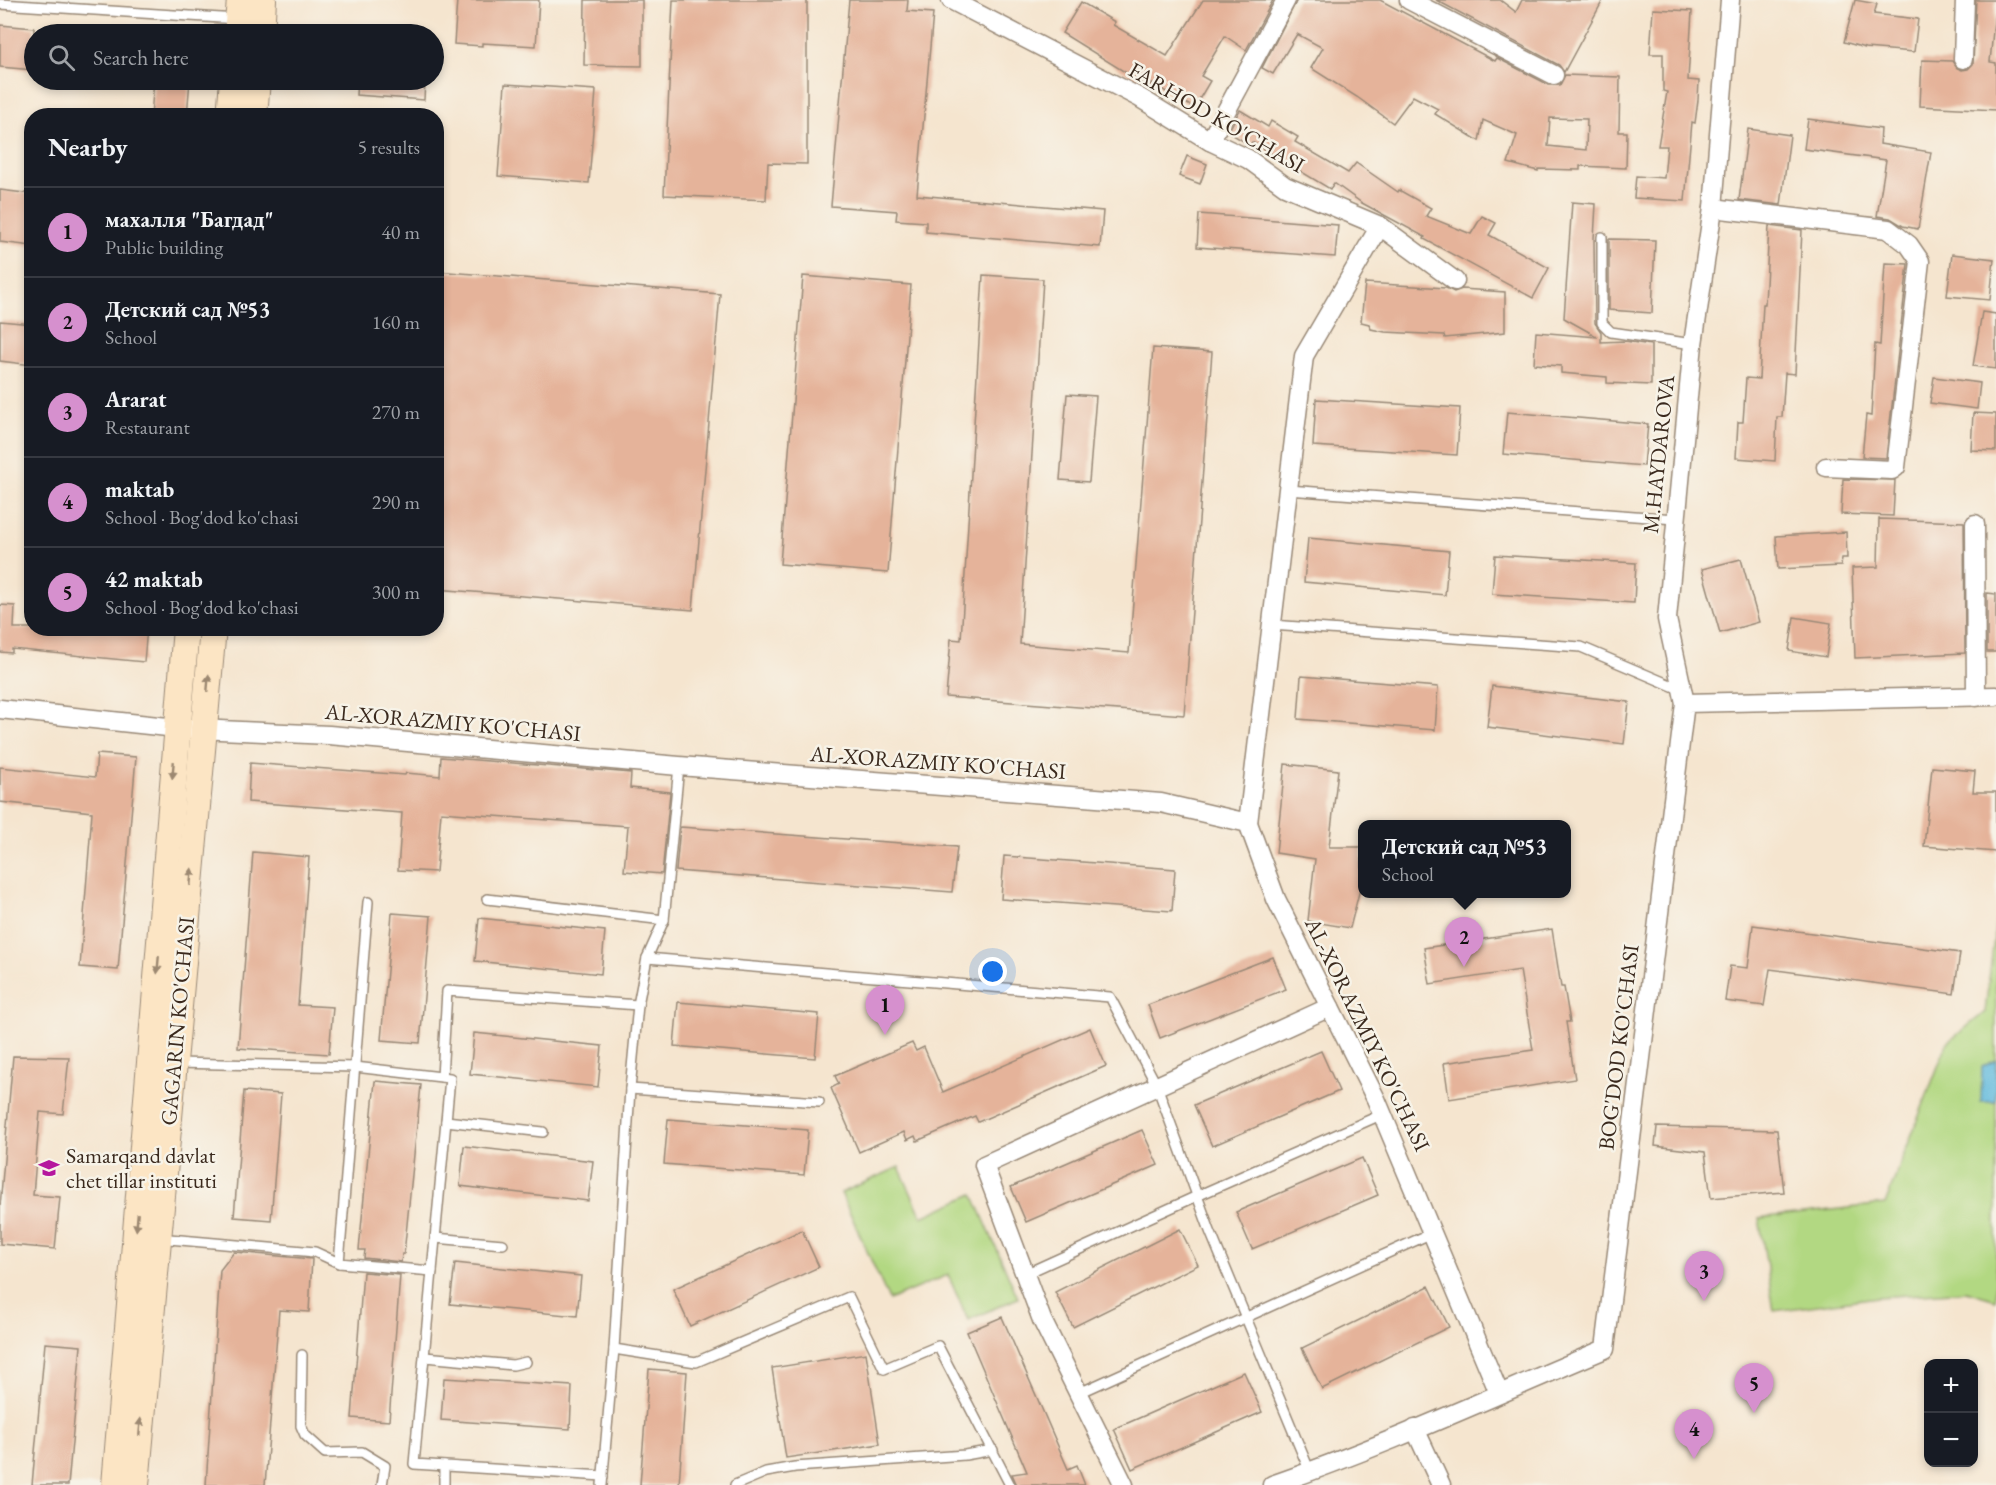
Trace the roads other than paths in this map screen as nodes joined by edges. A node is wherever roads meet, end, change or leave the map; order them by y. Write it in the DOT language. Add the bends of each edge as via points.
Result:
graph roads {
  1 [pos="263,0"];
  2 [pos="951,0"];
  3 [pos="1286,0"];
  4 [pos="1408,0"];
  5 [pos="1730,0"];
  6 [pos="1965,0"];
  7 [pos="0,4"];
  8 [pos="239,18"];
  9 [pos="262,24"];
  10 [pos="1963,59"];
  11 [pos="1554,75"];
  12 [pos="232,90"];
  13 [pos="256,90"];
  14 [pos="231,108"];
  15 [pos="255,108"];
  16 [pos="1210,141"];
  17 [pos="1713,208"];
  18 [pos="1380,226"];
  19 [pos="1602,237"];
  20 [pos="1455,281"];
  21 [pos="1693,344"];
  22 [pos="1826,467"];
  23 [pos="1288,490"];
  24 [pos="1675,519"];
  25 [pos="1975,524"];
  26 [pos="1271,625"];
  27 [pos="185,636"];
  28 [pos="212,636"];
  29 [pos="1684,696"];
  30 [pos="1996,696"];
  31 [pos="1976,697"];
  32 [pos="0,709"];
  33 [pos="177,728"];
  34 [pos="204,730"];
  35 [pos="680,766"];
  36 [pos="1248,822"];
  37 [pos="487,899"];
  38 [pos="368,902"];
  39 [pos="664,920"];
  40 [pos="647,958"];
  41 [pos="638,1005"];
  42 [pos="1330,1007"];
  43 [pos="173,1063"];
  44 [pos="355,1067"];
  45 [pos="442,1077"];
  46 [pos="1157,1086"];
  47 [pos="630,1089"];
  48 [pos="819,1102"];
  49 [pos="1383,1114"];
  50 [pos="446,1122"];
  51 [pos="543,1132"];
  52 [pos="1197,1196"];
  53 [pos="1432,1233"];
  54 [pos="158,1238"];
  55 [pos="435,1238"];
  56 [pos="502,1244"];
  57 [pos="339,1263"];
  58 [pos="432,1271"];
  59 [pos="1025,1274"];
  60 [pos="1245,1318"];
  61 [pos="614,1349"];
  62 [pos="302,1354"];
  63 [pos="424,1357"];
  64 [pos="526,1362"];
  65 [pos="1499,1393"];
  66 [pos="1077,1394"];
  67 [pos="1415,1429"];
  68 [pos="993,1450"];
  69 [pos="444,1466"];
  70 [pos="1310,1472"];
  71 [pos="602,1480"];
  72 [pos="115,1485"];
  73 [pos="136,1485"];
  74 [pos="382,1485"];
  75 [pos="444,1485"];
  76 [pos="735,1485"];
  77 [pos="1010,1485"];
  78 [pos="1124,1485"];
  79 [pos="1272,1485"];
  80 [pos="1441,1485"];
  1 -- 9 [label="main road"];
  2 -- 16 [label="street, FARHOD KO'CHASI" via="1140,98"];
  3 -- 16 [label="street"];
  4 -- 11 [label="street"];
  5 -- 17 [label="street, M.HAYDAROVA"];
  6 -- 10 [label="street"];
  7 -- 8 [label="lane"];
  12 -- 14 [label="main road"];
  13 -- 15 [label="main road"];
  16 -- 18 [label="street, FARHOD KO'CHASI" via="1248,159 1285,186"];
  17 -- 21 [label="street, M.HAYDAROVA"];
  17 -- 22 [label="street" via="1888,229 1909,245 1920,261 1896,467"];
  18 -- 20 [label="street, FARHOD KO'CHASI"];
  18 -- 23 [label="street" via="1304,356"];
  19 -- 21 [label="lane" via="1602,322 1611,332"];
  21 -- 24 [label="street, M.HAYDAROVA"];
  23 -- 24 [label="lane"];
  23 -- 26 [label="street"];
  24 -- 29 [label="street, M.HAYDAROVA" via="1667,619"];
  25 -- 31 [label="street"];
  26 -- 29 [label="lane" via="1581,648"];
  26 -- 36 [label="street"];
  27 -- 33 [label="main road, GAGARIN KO'CHASI"];
  34 -- 28 [label="main road, GAGARIN KO'CHASI, one-way"];
  29 -- 31 [label="street"];
  29 -- 65 [label="street, BOG'DOD KO'CHASI" via="1605,1349"];
  30 -- 31 [label="street"];
  32 -- 33 [label="street, AL-XORAZMIY KO'CHASI"];
  33 -- 34 [label="street, AL-XORAZMIY KO'CHASI"];
  33 -- 72 [label="main road, GAGARIN KO'CHASI, one-way"];
  34 -- 35 [label="street, AL-XORAZMIY KO'CHASI" via="329,735"];
  43 -- 34 [label="main road, GAGARIN KO'CHASI, one-way"];
  35 -- 36 [label="street, AL-XORAZMIY KO'CHASI" via="1161,803"];
  35 -- 39 [label="lane"];
  36 -- 42 [label="street, AL-XORAZMIY KO'CHASI" via="1276,899"];
  37 -- 39 [label="lane"];
  38 -- 44 [label="lane"];
  39 -- 40 [label="lane"];
  40 -- 41 [label="lane"];
  40 -- 46 [label="lane" via="1110,997"];
  41 -- 45 [label="lane" via="447,991"];
  41 -- 47 [label="lane"];
  42 -- 46 [label="street"];
  42 -- 49 [label="street, AL-XORAZMIY KO'CHASI"];
  43 -- 44 [label="lane"];
  43 -- 54 [label="main road, GAGARIN KO'CHASI"];
  44 -- 45 [label="lane"];
  44 -- 57 [label="lane"];
  45 -- 50 [label="lane" via="450,1078"];
  46 -- 52 [label="lane"];
  46 -- 59 [label="street" via="984,1165"];
  47 -- 48 [label="lane"];
  47 -- 61 [label="lane"];
  49 -- 52 [label="lane"];
  49 -- 53 [label="street, AL-XORAZMIY KO'CHASI"];
  50 -- 51 [label="lane"];
  50 -- 55 [label="lane"];
  52 -- 59 [label="lane"];
  52 -- 60 [label="lane"];
  53 -- 60 [label="lane"];
  53 -- 65 [label="street, AL-XORAZMIY KO'CHASI"];
  54 -- 57 [label="lane" via="315,1252"];
  73 -- 54 [label="main road, GAGARIN KO'CHASI, one-way"];
  55 -- 56 [label="lane"];
  55 -- 58 [label="lane"];
  57 -- 58 [label="lane"];
  58 -- 63 [label="lane"];
  59 -- 66 [label="street"];
  60 -- 66 [label="lane"];
  60 -- 70 [label="lane"];
  61 -- 68 [label="lane" via="696,1362 849,1297 884,1369 938,1346"];
  61 -- 71 [label="lane"];
  62 -- 74 [label="lane" via="301,1426 305,1435 325,1452 362,1452 385,1466"];
  63 -- 64 [label="lane" via="513,1365"];
  63 -- 69 [label="lane" via="414,1464"];
  65 -- 67 [label="street, BOG'DOD KO'CHASI"];
  66 -- 78 [label="street"];
  67 -- 70 [label="street, BOG'DOD KO'CHASI"];
  67 -- 80 [label="street"];
  68 -- 76 [label="lane" via="795,1467 766,1472"];
  68 -- 77 [label="lane"];
  69 -- 71 [label="lane"];
  69 -- 75 [label="lane"];
  70 -- 79 [label="street, BOG'DOD KO'CHASI"];
}
